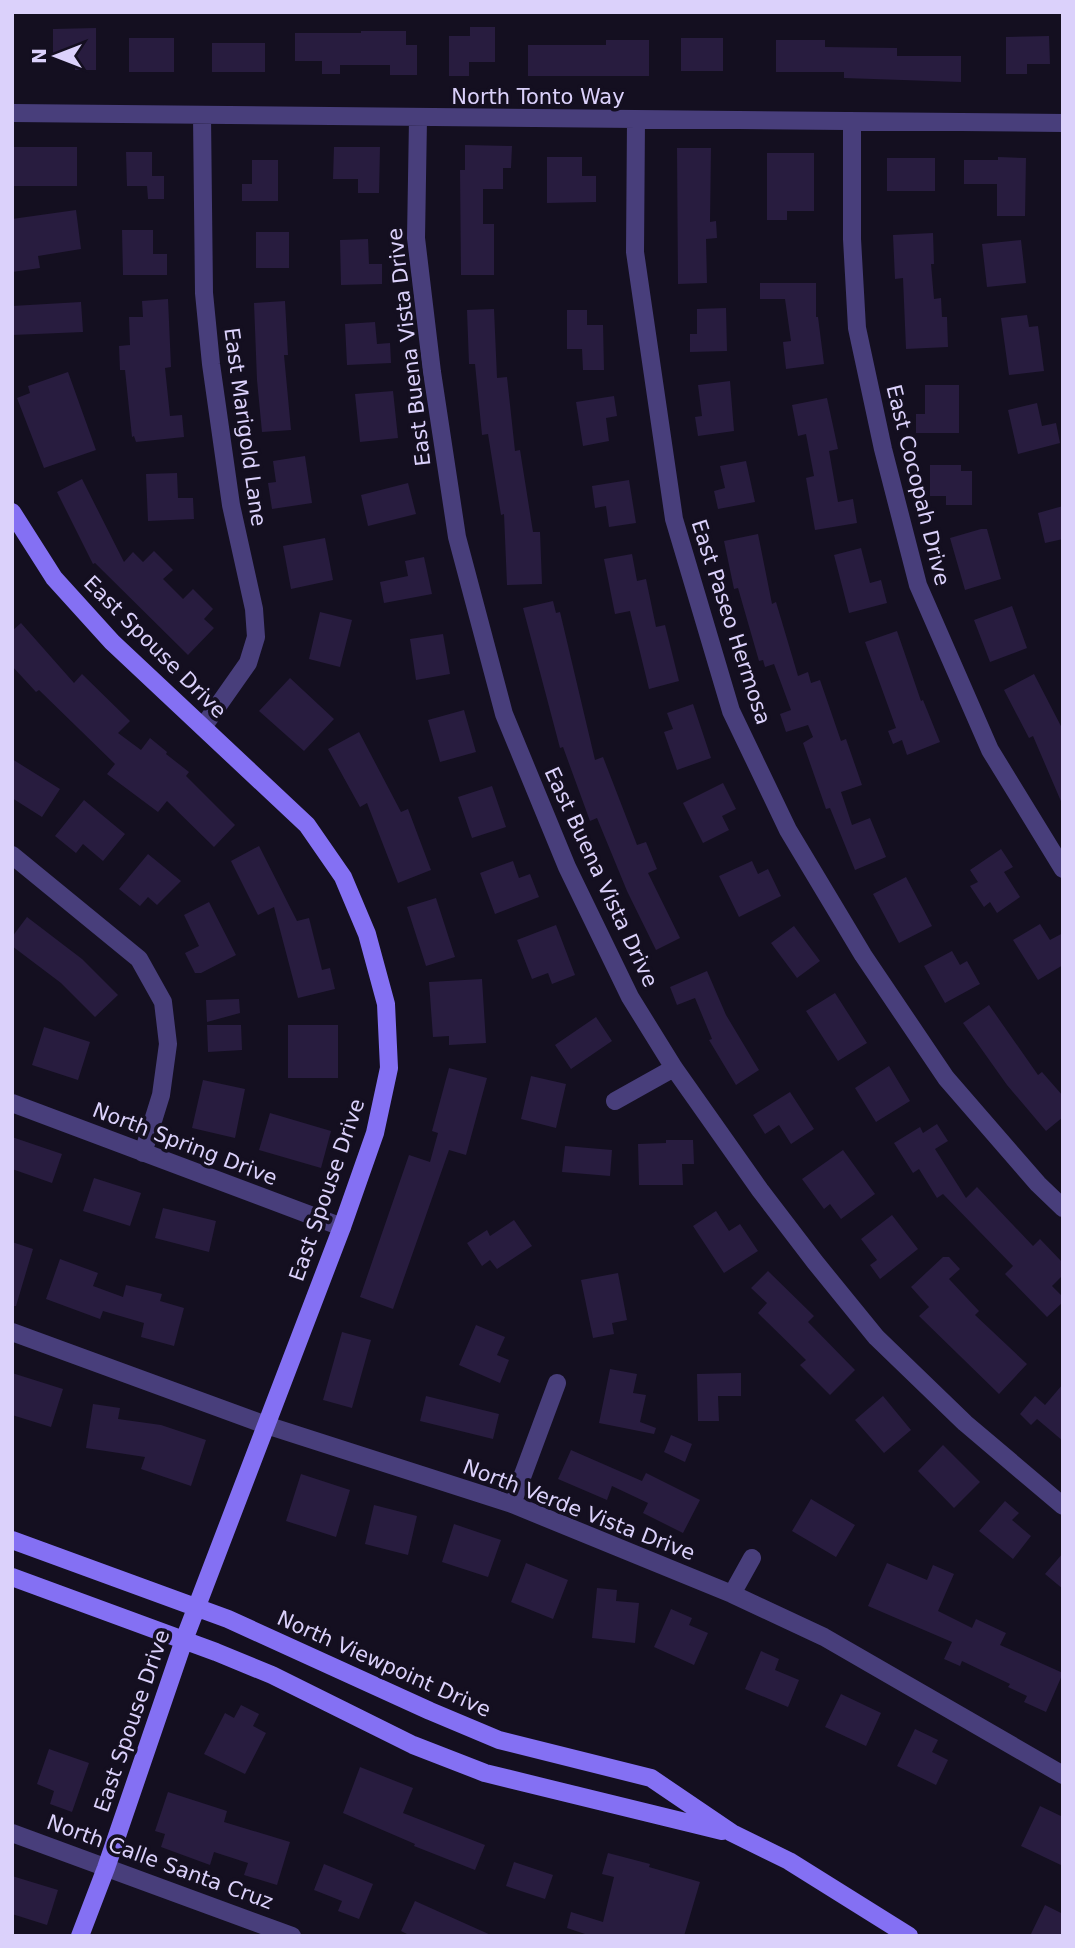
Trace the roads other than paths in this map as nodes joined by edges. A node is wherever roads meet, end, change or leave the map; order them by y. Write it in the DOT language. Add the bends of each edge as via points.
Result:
graph roads {
  1 [pos="12,113"];
  2 [pos="202,116"];
  3 [pos="418,119"];
  4 [pos="636,120"];
  5 [pos="852,121"];
  6 [pos="1063,124"];
  7 [pos="12,512"];
  8 [pos="203,727"];
  9 [pos="12,855"];
  10 [pos="1063,869"];
  11 [pos="674,1068"];
  12 [pos="615,1101"];
  13 [pos="12,1103"];
  14 [pos="143,1153"];
  15 [pos="1063,1208"];
  16 [pos="342,1227"];
  17 [pos="12,1332"];
  18 [pos="557,1383"];
  19 [pos="266,1425"];
  20 [pos="512,1504"];
  21 [pos="1063,1506"];
  22 [pos="12,1540"];
  23 [pos="752,1558"];
  24 [pos="12,1577"];
  25 [pos="732,1594"];
  26 [pos="197,1606"];
  27 [pos="184,1640"];
  28 [pos="1063,1774"];
  29 [pos="12,1833"];
  30 [pos="732,1833"];
  31 [pos="106,1868"];
  32 [pos="80,1936"];
  33 [pos="292,1936"];
  34 [pos="909,1936"];
  1 -- 2 [label="street, North Tonto Way"];
  2 -- 3 [label="street, North Tonto Way"];
  2 -- 8 [label="street, East Marigold Lane" via="209,352 256,637 248,663"];
  3 -- 4 [label="street, North Tonto Way"];
  3 -- 11 [label="street, East Buena Vista Drive" via="416,238 432,372 457,537 504,715 567,867 630,998"];
  4 -- 5 [label="street, North Tonto Way"];
  4 -- 15 [label="street, East Paseo Hermosa" via="635,252 674,519 731,711 788,830 863,955 946,1078"];
  5 -- 6 [label="street, North Tonto Way"];
  5 -- 10 [label="street, East Cocopah Drive" via="857,328 918,585 990,750"];
  7 -- 8 [label="main road, East Spouse Drive" via="62,587 112,642"];
  8 -- 16 [label="main road, East Spouse Drive" via="307,825 342,877 370,946 386,1004 389,1068 375,1133"];
  9 -- 14 [label="street" via="139,959 163,1002 168,1044 161,1095"];
  11 -- 12 [label="street"];
  11 -- 21 [label="street, East Buena Vista Drive" via="768,1200 876,1337 965,1423"];
  13 -- 14 [label="street, North Spring Drive"];
  14 -- 16 [label="street, North Spring Drive"];
  16 -- 19 [label="main road, East Spouse Drive"];
  17 -- 19 [label="street, North Verde Vista Drive"];
  18 -- 20 [label="street"];
  19 -- 20 [label="street, North Verde Vista Drive"];
  19 -- 26 [label="main road, East Spouse Drive"];
  20 -- 25 [label="street, North Verde Vista Drive"];
  22 -- 26 [label="main road, North Viewpoint Drive"];
  23 -- 25 [label="street"];
  24 -- 27 [label="main road, North Viewpoint Drive"];
  25 -- 28 [label="street, North Verde Vista Drive" via="824,1637"];
  26 -- 27 [label="main road, East Spouse Drive"];
  26 -- 30 [label="main road, North Viewpoint Drive" via="499,1740 651,1778"];
  27 -- 30 [label="main road, North Viewpoint Drive" via="272,1675 413,1745 485,1773"];
  27 -- 31 [label="main road, East Spouse Drive"];
  29 -- 31 [label="street, North Calle Santa Cruz"];
  30 -- 34 [label="main road, North Viewpoint Drive" via="789,1861"];
  31 -- 32 [label="main road, East Spouse Drive"];
  31 -- 33 [label="street, North Calle Santa Cruz"];
}
